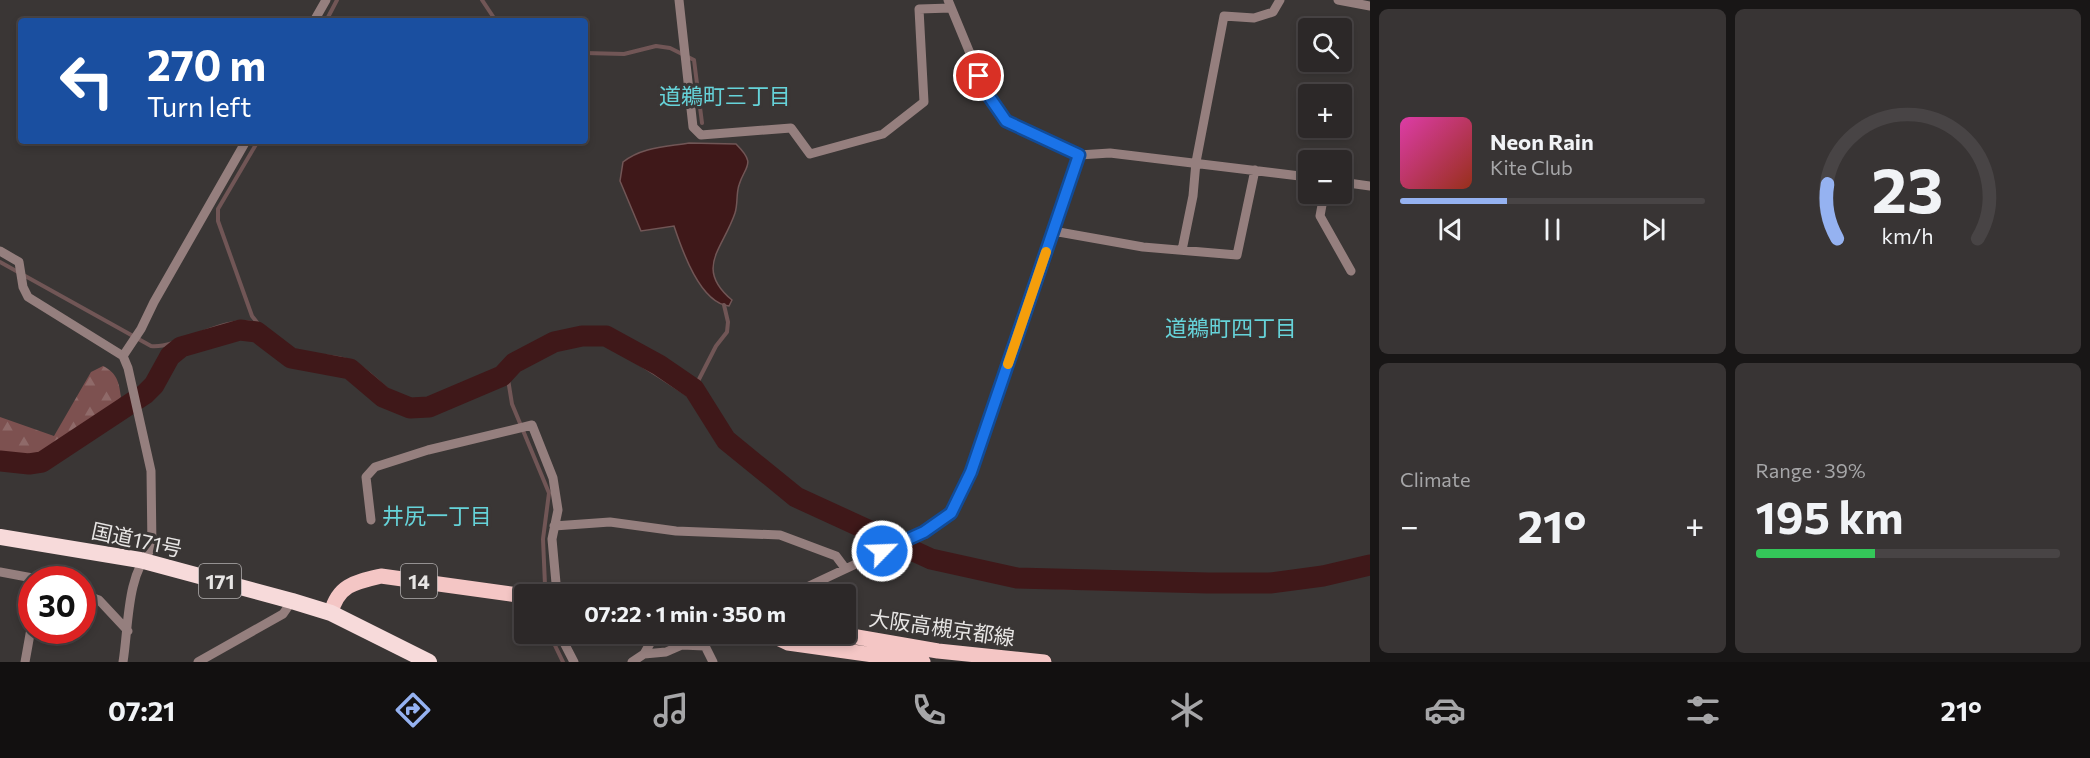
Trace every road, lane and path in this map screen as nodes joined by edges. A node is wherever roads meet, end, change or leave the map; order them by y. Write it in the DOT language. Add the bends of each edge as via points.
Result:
graph roads {
  1 [pos="326,0"];
  2 [pos="680,0"];
  3 [pos="1280,0"];
  4 [pos="1338,0"];
  5 [pos="950,4"];
  6 [pos="1370,6"];
  7 [pos="316,18"];
  8 [pos="244,144"];
  9 [pos="1079,155"];
  10 [pos="1196,162"];
  11 [pos="1255,170"];
  12 [pos="1298,176"];
  13 [pos="1352,184"];
  14 [pos="1370,186"];
  15 [pos="1322,204"];
  16 [pos="1053,231"];
  17 [pos="0,250"];
  18 [pos="1182,250"];
  19 [pos="1351,271"];
  20 [pos="123,356"];
  21 [pos="371,520"];
  22 [pos="554,526"];
  23 [pos="0,537"];
  24 [pos="140,560"];
  25 [pos="845,568"];
  26 [pos="0,572"];
  27 [pos="18,575"];
  28 [pos="556,584"];
  29 [pos="812,584"];
  30 [pos="514,594"];
  31 [pos="96,599"];
  32 [pos="292,601"];
  33 [pos="331,613"];
  34 [pos="128,631"];
  35 [pos="856,637"];
  36 [pos="28,644"];
  37 [pos="565,644"];
  38 [pos="650,644"];
  39 [pos="788,644"];
  40 [pos="666,652"];
  41 [pos="644,654"];
  42 [pos="25,662"];
  43 [pos="123,662"];
  44 [pos="198,662"];
  45 [pos="429,662"];
  46 [pos="574,662"];
  47 [pos="632,662"];
  48 [pos="671,662"];
  49 [pos="713,662"];
  50 [pos="923,662"];
  51 [pos="1044,662"];
  1 -- 7 [label="street"];
  2 -- 5 [label="street" via="693,127 701,135 791,128 810,154 883,134 924,102 919,9"];
  3 -- 10 [label="street" via="1273,12 1254,18 1224,16"];
  4 -- 6 [label="street"];
  5 -- 9 [label="street" via="986,92 1006,121"];
  8 -- 20 [label="street"];
  9 -- 10 [label="street" via="1110,153"];
  9 -- 16 [label="street"];
  10 -- 11 [label="street"];
  10 -- 18 [label="street" via="1194,196"];
  11 -- 12 [label="street"];
  11 -- 18 [label="street" via="1237,255"];
  13 -- 14 [label="street"];
  15 -- 19 [label="street" via="1320,216"];
  16 -- 18 [label="street"];
  16 -- 25 [label="street" via="971,472 951,513 906,540"];
  17 -- 20 [label="street" via="19,262 28,297"];
  20 -- 24 [label="street" via="151,471 152,548"];
  21 -- 22 [label="street" via="366,477 375,467 532,426 553,478 558,510"];
  22 -- 25 [label="street" via="610,522 676,531 780,534 836,556"];
  22 -- 28 [label="street"];
  23 -- 24 [label="highway, 国道171号 / 171"];
  24 -- 32 [label="highway, 国道171号 / 171"];
  24 -- 34 [label="street" via="134,575"];
  25 -- 29 [label="street"];
  26 -- 27 [label="street"];
  30 -- 33 [label="main road, 14" via="381,576 343,589 335,598"];
  31 -- 34 [label="street"];
  32 -- 33 [label="highway, 国道171号 / 171"];
  32 -- 44 [label="street" via="283,614"];
  33 -- 45 [label="highway, 国道171号 / 171"];
  34 -- 43 [label="street"];
  35 -- 51 [label="main road, 大阪高槻京都線" via="938,651"];
  36 -- 42 [label="street"];
  37 -- 46 [label="street"];
  38 -- 41 [label="street"];
  39 -- 50 [label="main road, 大阪高槻京都線"];
  40 -- 41 [label="street"];
  40 -- 48 [label="street"];
  40 -- 49 [label="street" via="682,645 705,646"];
  41 -- 47 [label="street"];
}
